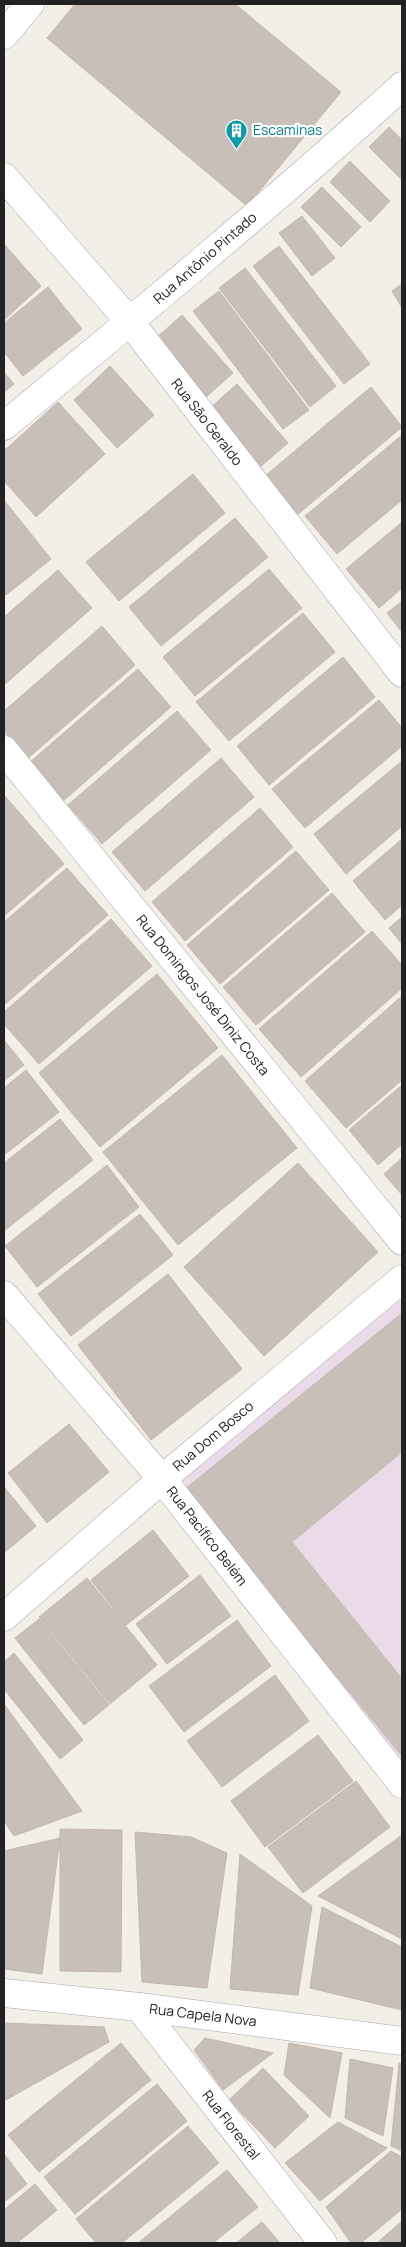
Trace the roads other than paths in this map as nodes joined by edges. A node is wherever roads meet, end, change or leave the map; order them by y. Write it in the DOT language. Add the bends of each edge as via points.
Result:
graph roads {
  1 [pos="30,4"];
  2 [pos="4,35"];
  3 [pos="402,86"];
  4 [pos="4,177"];
  5 [pos="130,322"];
  6 [pos="4,426"];
  7 [pos="402,673"];
  8 [pos="4,750"];
  9 [pos="402,1240"];
  10 [pos="402,1279"];
  11 [pos="4,1295"];
  12 [pos="162,1479"];
  13 [pos="4,1617"];
  14 [pos="402,1784"];
  15 [pos="4,1993"];
  16 [pos="139,2007"];
  17 [pos="402,2041"];
  18 [pos="323,2243"];
  1 -- 2 [label="street"];
  3 -- 5 [label="street, Rua Antônio Pintado"];
  4 -- 5 [label="street, Rua São Geraldo"];
  5 -- 6 [label="street, Rua Antônio Pintado"];
  5 -- 7 [label="street, Rua São Geraldo"];
  8 -- 9 [label="street, Rua Domingos José Diniz Costa"];
  10 -- 12 [label="street, Rua Dom Bosco"];
  11 -- 12 [label="street, Rua Pacífico Belém"];
  12 -- 13 [label="street, Rua Dom Bosco"];
  12 -- 14 [label="street, Rua Pacífico Belém"];
  15 -- 16 [label="street, Rua Capela Nova"];
  16 -- 17 [label="street, Rua Capela Nova"];
  16 -- 18 [label="street, Rua Florestal"];
}
